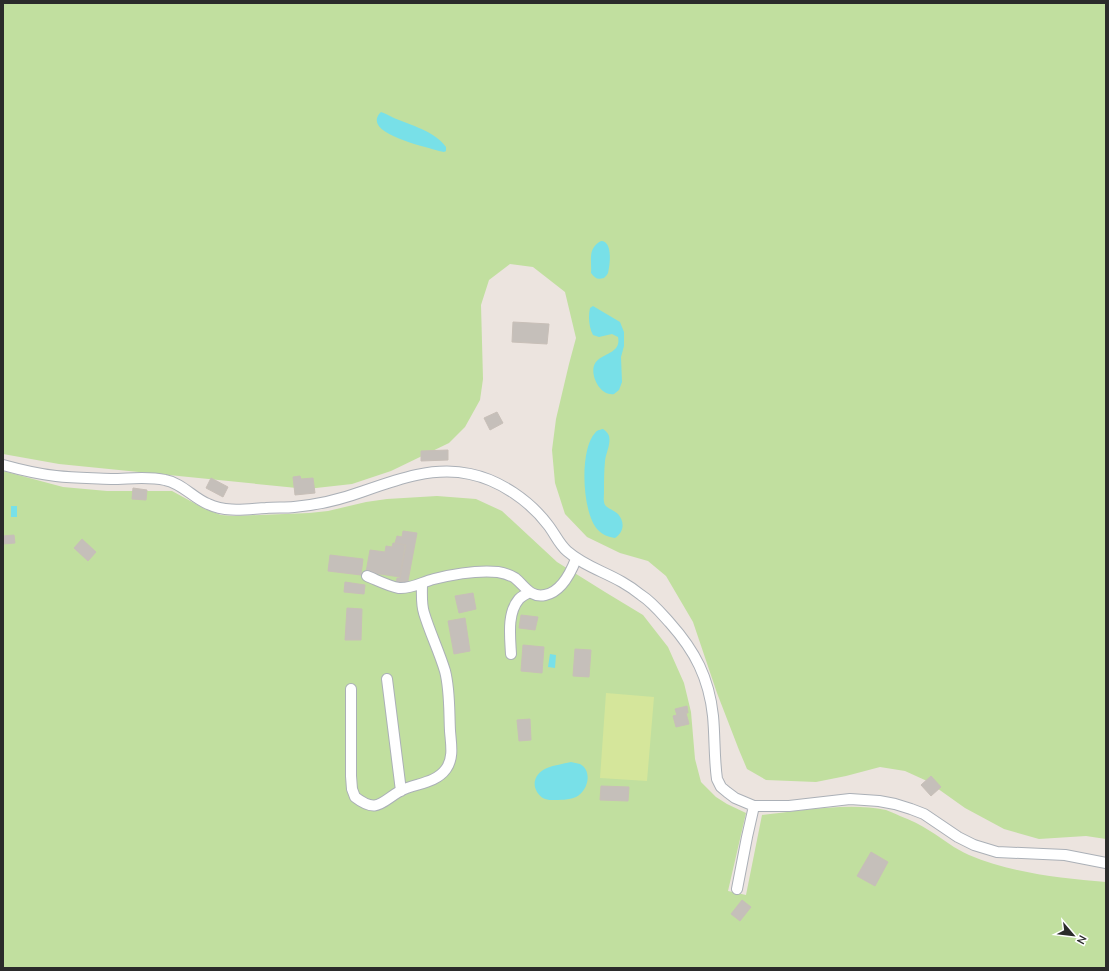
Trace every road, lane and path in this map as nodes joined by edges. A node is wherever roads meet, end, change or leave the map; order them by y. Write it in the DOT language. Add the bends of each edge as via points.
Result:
graph roads {
  1 [pos="3,465"];
  2 [pos="576,559"];
  3 [pos="367,576"];
  4 [pos="422,583"];
  5 [pos="530,592"];
  6 [pos="511,654"];
  7 [pos="387,679"];
  8 [pos="351,689"];
  9 [pos="401,791"];
  10 [pos="754,806"];
  11 [pos="1106,863"];
  12 [pos="737,889"];
  1 -- 2 [label="street" via="57,476 157,478 181,486 208,504 230,510 306,506 334,500 413,475 443,471 470,474 492,481 534,508 563,547"];
  2 -- 5 [label="street" via="564,582 556,590 540,596"];
  2 -- 10 [label="street" via="623,582 644,597 683,638 696,657 707,683 717,779 721,787 735,798"];
  3 -- 4 [label="street" via="398,588 409,588"];
  4 -- 5 [label="street" via="462,573 499,572 514,578"];
  4 -- 9 [label="street" via="424,612 445,672 448,689 451,757 446,770 439,776"];
  5 -- 6 [label="street" via="519,600 510,619"];
  7 -- 9 [label="street"];
  8 -- 9 [label="street" via="351,776 355,797 374,806 380,805"];
  10 -- 11 [label="street" via="789,806 850,799 879,801 924,814 958,837 997,852 1065,856"];
  10 -- 12 [label="street"];
}
